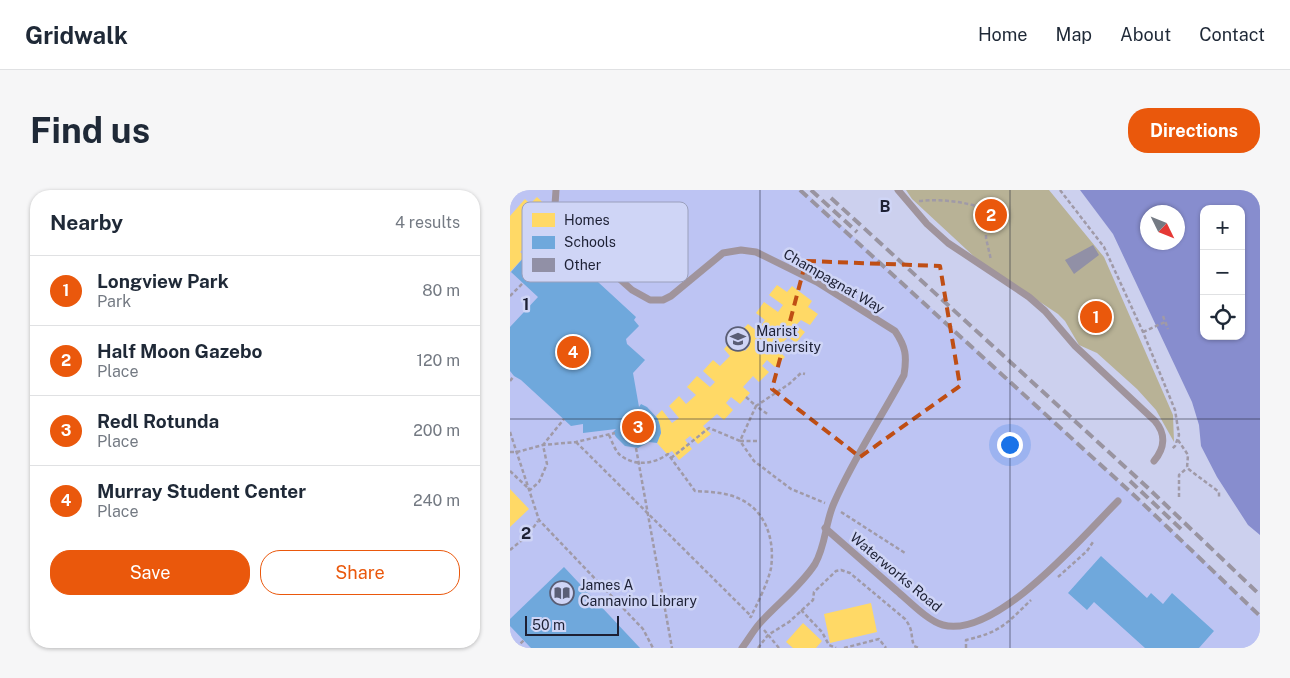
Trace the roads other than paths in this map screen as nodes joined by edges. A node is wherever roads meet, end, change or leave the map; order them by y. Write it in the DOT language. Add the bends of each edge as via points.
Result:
graph roads {
  1 [pos="898,190"];
  2 [pos="623,282"];
  3 [pos="688,282"];
  4 [pos="688,282"];
  5 [pos="1154,461"];
  6 [pos="1118,501"];
  7 [pos="825,528"];
  8 [pos="742,648"];
  1 -- 5 [label="lane" via="948,243 1045,311 1075,346 1155,421 1163,438 1161,452"];
  2 -- 3 [label="lane, Champagnat Way" via="650,300 663,300"];
  4 -- 7 [label="lane, Champagnat Way" via="723,253 756,252 817,282 895,331 902,341 906,358 904,375 842,485"];
  6 -- 7 [label="lane, Waterworks Road" via="1067,555 1017,597 997,612 957,627 941,625 922,612"];
  7 -- 8 [label="lane" via="824,545 814,565 759,624"];
}
